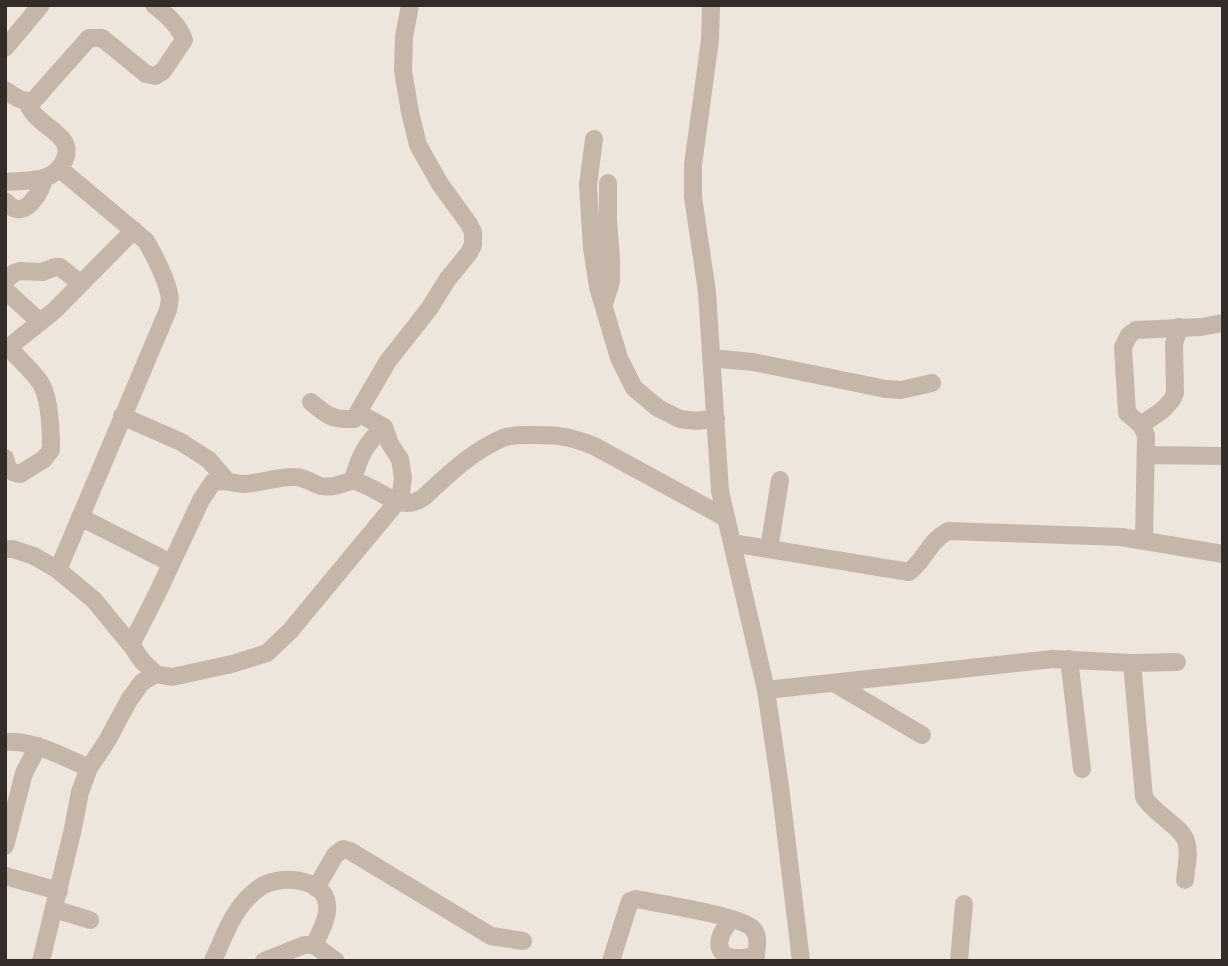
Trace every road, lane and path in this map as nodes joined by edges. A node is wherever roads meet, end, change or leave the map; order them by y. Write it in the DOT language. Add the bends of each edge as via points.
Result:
graph roads {
  1 [pos="41,5"];
  2 [pos="154,5"];
  3 [pos="410,5"];
  4 [pos="711,5"];
  5 [pos="5,48"];
  6 [pos="5,90"];
  7 [pos="27,101"];
  8 [pos="594,139"];
  9 [pos="60,169"];
  10 [pos="44,179"];
  11 [pos="5,182"];
  12 [pos="608,183"];
  13 [pos="5,201"];
  14 [pos="134,230"];
  15 [pos="5,281"];
  16 [pos="81,284"];
  17 [pos="5,290"];
  18 [pos="604,304"];
  19 [pos="40,322"];
  20 [pos="1223,323"];
  21 [pos="1179,327"];
  22 [pos="711,358"];
  23 [pos="932,383"];
  24 [pos="311,402"];
  25 [pos="358,413"];
  26 [pos="122,416"];
  27 [pos="716,418"];
  28 [pos="1141,425"];
  29 [pos="384,427"];
  30 [pos="1146,455"];
  31 [pos="1223,456"];
  32 [pos="5,458"];
  33 [pos="226,480"];
  34 [pos="353,480"];
  35 [pos="780,480"];
  36 [pos="397,502"];
  37 [pos="80,517"];
  38 [pos="726,518"];
  39 [pos="1144,540"];
  40 [pos="732,543"];
  41 [pos="1222,548"];
  42 [pos="5,549"];
  43 [pos="769,549"];
  44 [pos="170,563"];
  45 [pos="58,570"];
  46 [pos="131,645"];
  47 [pos="1069,659"];
  48 [pos="1177,662"];
  49 [pos="1132,663"];
  50 [pos="156,674"];
  51 [pos="834,683"];
  52 [pos="766,690"];
  53 [pos="922,734"];
  54 [pos="5,742"];
  55 [pos="38,746"];
  56 [pos="89,768"];
  57 [pos="1082,769"];
  58 [pos="5,846"];
  59 [pos="5,876"];
  60 [pos="1185,880"];
  61 [pos="316,888"];
  62 [pos="56,900"];
  63 [pos="964,904"];
  64 [pos="732,919"];
  65 [pos="90,920"];
  66 [pos="523,941"];
  67 [pos="314,946"];
  68 [pos="755,958"];
  69 [pos="41,961"];
  70 [pos="213,961"];
  71 [pos="264,961"];
  72 [pos="336,961"];
  73 [pos="611,961"];
  74 [pos="801,961"];
  75 [pos="959,961"];
  1 -- 5 [label="street"];
  2 -- 7 [label="street" via="184,40 163,71 155,76 146,74 102,38 89,38 39,96"];
  3 -- 25 [label="street" via="403,71 418,145 473,232 473,245 388,361"];
  4 -- 22 [label="street" via="693,165"];
  6 -- 7 [label="street"];
  7 -- 9 [label="street" via="29,110 66,145"];
  8 -- 18 [label="street" via="589,203 594,261"];
  9 -- 10 [label="street"];
  9 -- 14 [label="street"];
  10 -- 11 [label="street"];
  10 -- 13 [label="street" via="27,206 17,209"];
  12 -- 18 [label="street" via="611,282"];
  14 -- 16 [label="street"];
  14 -- 26 [label="street" via="151,250 170,300"];
  15 -- 16 [label="street" via="20,271 55,267"];
  16 -- 19 [label="street"];
  17 -- 19 [label="street"];
  18 -- 27 [label="street" via="619,358 634,388 680,419"];
  19 -- 32 [label="street" via="12,346 44,390 51,450 20,474 8,469"];
  20 -- 21 [label="street"];
  21 -- 28 [label="street" via="1174,344 1173,400"];
  21 -- 28 [label="street" via="1136,330 1123,347 1127,413"];
  22 -- 23 [label="street" via="886,389"];
  22 -- 27 [label="street"];
  24 -- 25 [label="street" via="339,420 354,419"];
  25 -- 29 [label="street"];
  26 -- 33 [label="street" via="181,442 209,460"];
  26 -- 37 [label="street"];
  27 -- 38 [label="street"];
  28 -- 30 [label="street"];
  29 -- 34 [label="street" via="369,440"];
  29 -- 36 [label="street" via="400,459 403,478"];
  30 -- 31 [label="street"];
  30 -- 39 [label="street"];
  33 -- 34 [label="street" via="248,484 292,476 321,486"];
  33 -- 44 [label="street" via="213,482"];
  34 -- 36 [label="street"];
  35 -- 43 [label="street"];
  36 -- 38 [label="street" via="417,502 464,461 504,437 559,435 594,446"];
  36 -- 50 [label="street" via="267,653 173,677"];
  37 -- 44 [label="street"];
  37 -- 45 [label="street"];
  38 -- 40 [label="street"];
  39 -- 41 [label="street"];
  39 -- 43 [label="street" via="948,531 935,538 909,572"];
  40 -- 43 [label="street"];
  40 -- 52 [label="street"];
  42 -- 45 [label="street" via="34,556"];
  44 -- 46 [label="street"];
  45 -- 46 [label="street" via="94,600"];
  46 -- 50 [label="street"];
  47 -- 49 [label="street"];
  47 -- 51 [label="street"];
  47 -- 57 [label="street"];
  48 -- 49 [label="street"];
  49 -- 60 [label="street" via="1144,797 1185,840"];
  50 -- 56 [label="street" via="142,682 129,700"];
  51 -- 52 [label="street"];
  51 -- 53 [label="street"];
  52 -- 74 [label="street"];
  54 -- 55 [label="street"];
  55 -- 56 [label="street"];
  55 -- 58 [label="street" via="24,773"];
  56 -- 62 [label="street" via="79,792"];
  59 -- 62 [label="street"];
  61 -- 66 [label="street" via="343,849 491,936"];
  61 -- 67 [label="street" via="324,893 328,906"];
  61 -- 70 [label="street" via="287,879 260,886 236,910"];
  62 -- 65 [label="street"];
  62 -- 69 [label="street"];
  63 -- 75 [label="street"];
  64 -- 68 [label="street" via="754,930"];
  64 -- 68 [label="street" via="722,929 718,943 722,954 731,960"];
  64 -- 73 [label="street" via="630,901"];
  67 -- 71 [label="street" via="304,945"];
  67 -- 72 [label="street"];
}
